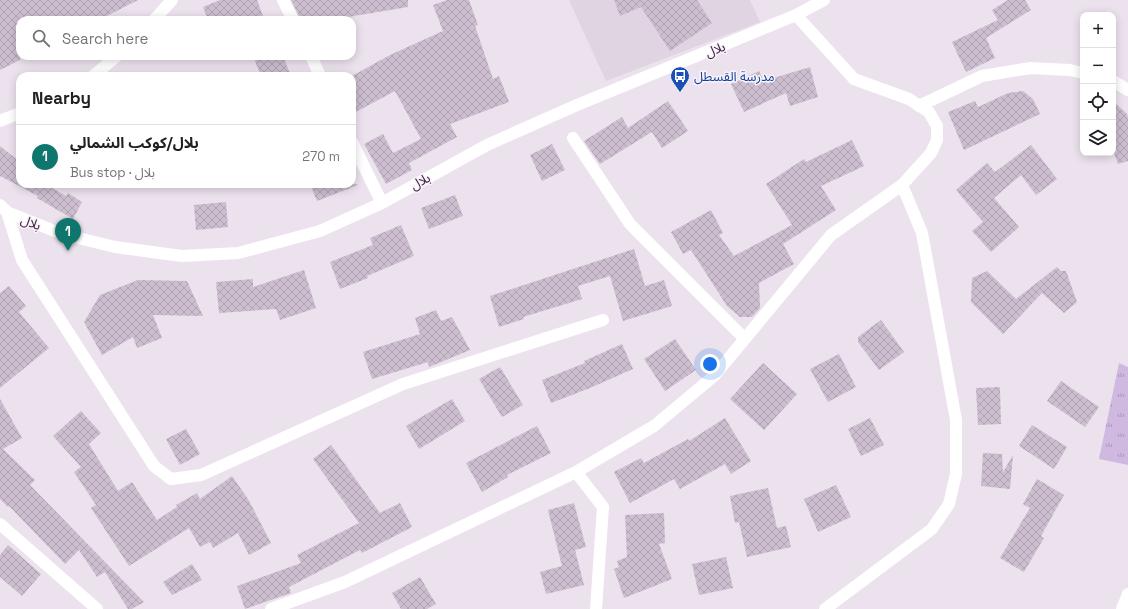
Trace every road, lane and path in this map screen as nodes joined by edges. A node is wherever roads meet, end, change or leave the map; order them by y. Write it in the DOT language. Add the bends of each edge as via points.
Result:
graph roads {
  1 [pos="172,0"];
  2 [pos="283,0"];
  3 [pos="824,0"];
  4 [pos="158,16"];
  5 [pos="291,16"];
  6 [pos="796,16"];
  7 [pos="112,60"];
  8 [pos="312,60"];
  9 [pos="98,72"];
  10 [pos="318,72"];
  11 [pos="1080,72"];
  12 [pos="1116,83"];
  13 [pos="1128,90"];
  14 [pos="919,106"];
  15 [pos="16,115"];
  16 [pos="0,121"];
  17 [pos="573,138"];
  18 [pos="356,150"];
  19 [pos="902,185"];
  20 [pos="382,202"];
  21 [pos="4,209"];
  22 [pos="603,320"];
  23 [pos="745,339"];
  24 [pos="576,472"];
  25 [pos="0,524"];
  26 [pos="1128,594"];
  27 [pos="97,609"];
  28 [pos="271,609"];
  29 [pos="596,609"];
  30 [pos="825,609"];
  31 [pos="1122,609"];
  1 -- 4 [label="street"];
  2 -- 5 [label="street"];
  3 -- 6 [label="street, بلال"];
  6 -- 14 [label="street" via="854,79 909,99"];
  6 -- 20 [label="street, بلال" via="577,105 487,145"];
  7 -- 9 [label="street"];
  8 -- 10 [label="street"];
  11 -- 14 [label="street" via="1030,68 982,76"];
  12 -- 13 [label="street"];
  14 -- 19 [label="street" via="929,112 936,126 937,140 931,153"];
  15 -- 16 [label="street"];
  17 -- 23 [label="street" via="630,224"];
  18 -- 20 [label="street"];
  19 -- 23 [label="street" via="831,235"];
  19 -- 30 [label="street" via="922,233 956,420 956,474 950,504 932,529"];
  20 -- 21 [label="street, بلال" via="320,231 246,251 182,256 115,247 62,234"];
  21 -- 22 [label="street" via="22,260 154,466 172,479 201,475 403,384"];
  23 -- 24 [label="street" via="714,376 654,426"];
  24 -- 28 [label="street" via="345,582"];
  24 -- 29 [label="street" via="604,507"];
  25 -- 27 [label="street"];
  26 -- 31 [label="street"];
}
